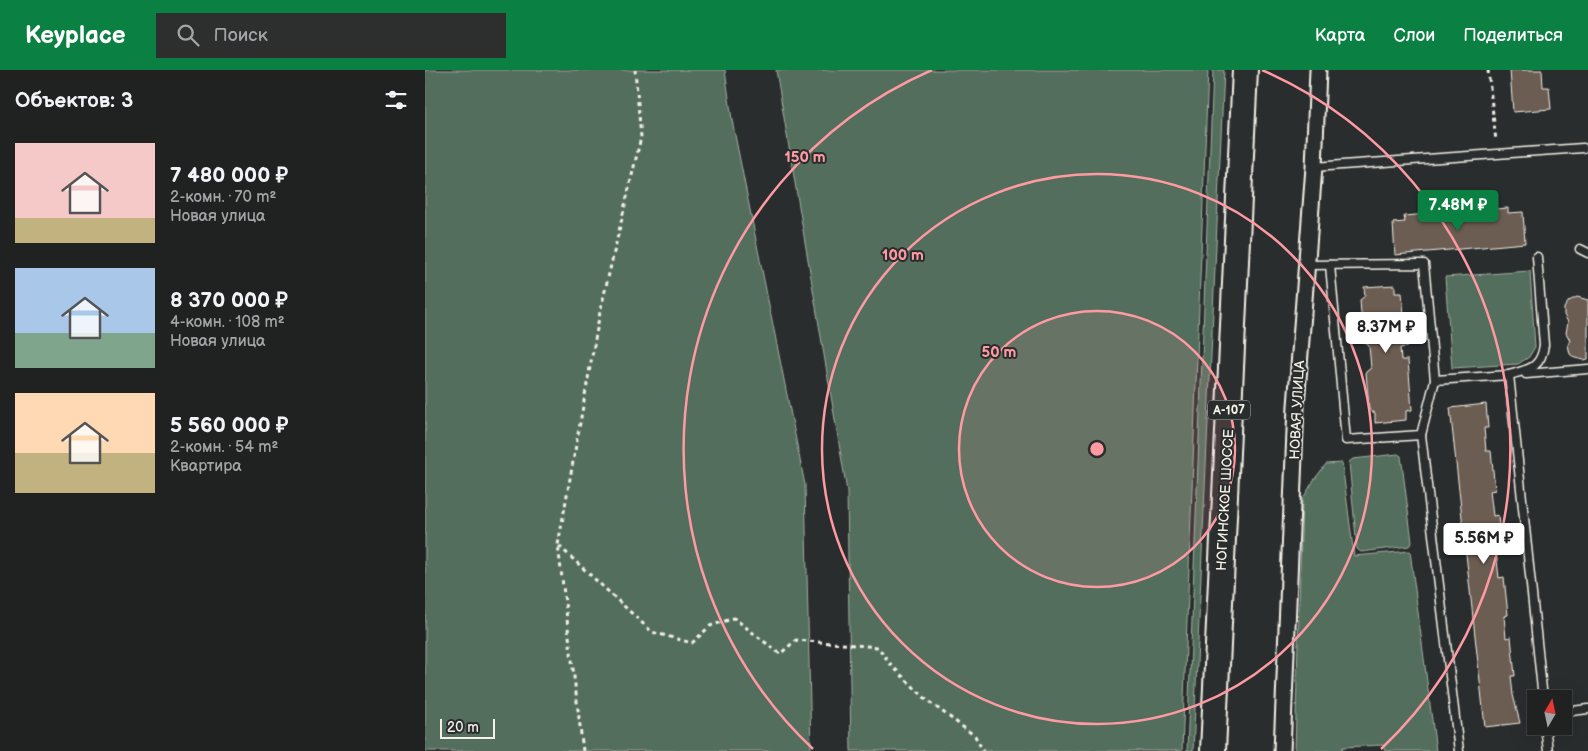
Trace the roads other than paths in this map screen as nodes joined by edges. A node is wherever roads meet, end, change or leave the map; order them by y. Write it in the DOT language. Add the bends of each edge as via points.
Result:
graph roads {
  1 [pos="1245,70"];
  2 [pos="1318,70"];
  3 [pos="1583,148"];
  4 [pos="1314,167"];
  5 [pos="1580,249"];
  6 [pos="1588,253"];
  7 [pos="1537,257"];
  8 [pos="1307,265"];
  9 [pos="1330,265"];
  10 [pos="1588,369"];
  11 [pos="1509,375"];
  12 [pos="1435,380"];
  13 [pos="1421,435"];
  14 [pos="1542,690"];
  15 [pos="1588,709"];
  16 [pos="1573,711"];
  17 [pos="1546,735"];
  18 [pos="1213,751"];
  19 [pos="1281,751"];
  20 [pos="1459,751"];
  21 [pos="1548,751"];
  1 -- 18 [label="highway, НОГИНСКОЕ ШОССЕ / А-107"];
  2 -- 4 [label="street, НОВАЯ УЛИЦА"];
  3 -- 4 [label="lane"];
  4 -- 8 [label="street, НОВАЯ УЛИЦА"];
  5 -- 6 [label="lane"];
  7 -- 11 [label="lane" via="1543,357 1531,369"];
  8 -- 9 [label="lane"];
  8 -- 19 [label="street, НОВАЯ УЛИЦА" via="1296,406"];
  9 -- 12 [label="lane" via="1424,264"];
  9 -- 13 [label="lane" via="1345,440"];
  10 -- 11 [label="lane"];
  11 -- 12 [label="lane"];
  11 -- 14 [label="lane"];
  12 -- 13 [label="lane"];
  13 -- 20 [label="lane"];
  15 -- 16 [label="lane"];
  17 -- 21 [label="lane"];
}
